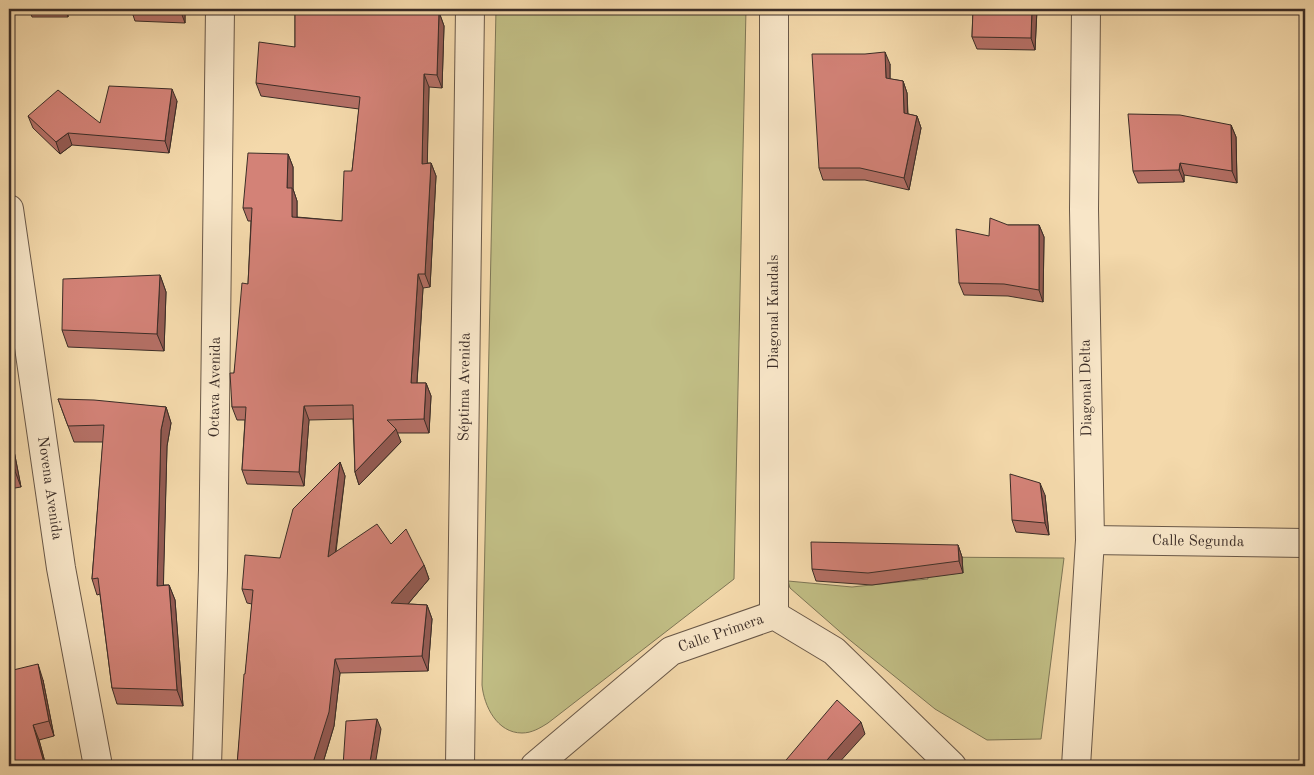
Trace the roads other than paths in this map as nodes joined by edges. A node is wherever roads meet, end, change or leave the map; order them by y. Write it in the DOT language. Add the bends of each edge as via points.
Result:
graph roads {
  1 [pos="220,9"];
  2 [pos="470,9"];
  3 [pos="774,9"];
  4 [pos="1086,9"];
  5 [pos="9,209"];
  6 [pos="1090,540"];
  7 [pos="1305,543"];
  8 [pos="774,615"];
  9 [pos="98,766"];
  10 [pos="207,766"];
  11 [pos="460,766"];
  12 [pos="535,766"];
  13 [pos="952,766"];
  14 [pos="1076,766"];
  1 -- 10 [label="street, Octava Avenida" via="213,570"];
  2 -- 11 [label="street, Séptima Avenida"];
  3 -- 8 [label="street, Diagonal Kandals"];
  4 -- 6 [label="street, Diagonal Delta" via="1084,209"];
  5 -- 9 [label="street, Novena Avenida" via="61,568"];
  6 -- 7 [label="street, Calle Segunda"];
  6 -- 14 [label="street, Diagonal Delta"];
  8 -- 12 [label="street, Calle Primera" via="670,651"];
  8 -- 13 [label="street, Calle Primera" via="834,651"];
}
